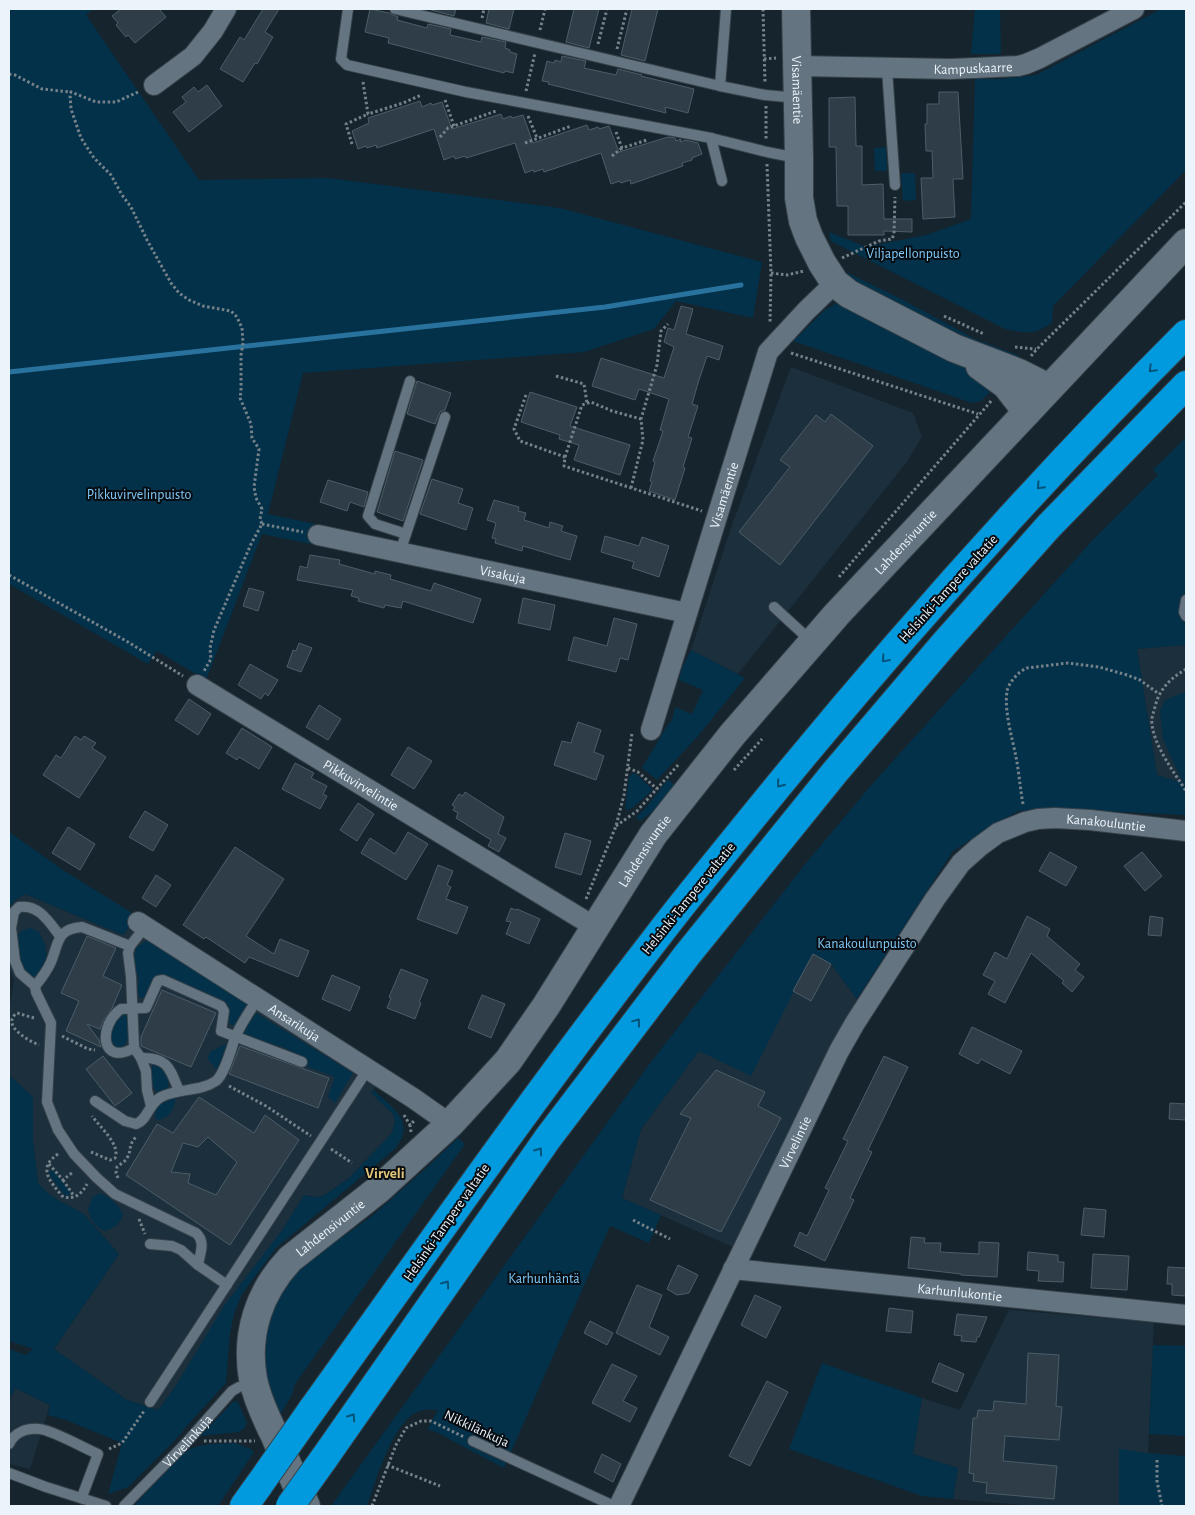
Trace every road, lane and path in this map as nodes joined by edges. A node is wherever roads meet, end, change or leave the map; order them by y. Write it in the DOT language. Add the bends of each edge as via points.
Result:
graph roads {
  1 [pos="226,9"];
  2 [pos="348,9"];
  3 [pos="396,9"];
  4 [pos="607,9"];
  5 [pos="627,9"];
  6 [pos="726,9"];
  7 [pos="796,9"];
  8 [pos="1134,9"];
  9 [pos="595,56"];
  10 [pos="614,61"];
  11 [pos="798,66"];
  12 [pos="365,69"];
  13 [pos="887,69"];
  14 [pos="9,74"];
  15 [pos="154,85"];
  16 [pos="439,86"];
  17 [pos="720,86"];
  18 [pos="71,92"];
  19 [pos="798,98"];
  20 [pos="523,103"];
  21 [pos="368,114"];
  22 [pos="598,116"];
  23 [pos="454,126"];
  24 [pos="440,137"];
  25 [pos="537,138"];
  26 [pos="711,138"];
  27 [pos="525,143"];
  28 [pos="352,144"];
  29 [pos="622,148"];
  30 [pos="612,156"];
  31 [pos="799,158"];
  32 [pos="722,181"];
  33 [pos="895,186"];
  34 [pos="1186,202"];
  35 [pos="1186,243"];
  36 [pos="835,272"];
  37 [pos="668,324"];
  38 [pos="1186,334"];
  39 [pos="796,356"];
  40 [pos="556,376"];
  41 [pos="1012,379"];
  42 [pos="410,381"];
  43 [pos="1186,385"];
  44 [pos="1049,388"];
  45 [pos="526,395"];
  46 [pos="587,403"];
  47 [pos="1027,412"];
  48 [pos="978,414"];
  49 [pos="446,417"];
  50 [pos="641,419"];
  51 [pos="565,458"];
  52 [pos="631,488"];
  53 [pos="703,511"];
  54 [pos="262,524"];
  55 [pos="318,535"];
  56 [pos="403,543"];
  57 [pos="9,575"];
  58 [pos="834,583"];
  59 [pos="1186,600"];
  60 [pos="774,607"];
  61 [pos="687,613"];
  62 [pos="1186,616"];
  63 [pos="812,642"];
  64 [pos="211,659"];
  65 [pos="1186,670"];
  66 [pos="196,685"];
  67 [pos="1159,694"];
  68 [pos="651,730"];
  69 [pos="684,758"];
  70 [pos="628,768"];
  71 [pos="657,789"];
  72 [pos="1186,791"];
  73 [pos="1025,822"];
  74 [pos="616,826"];
  75 [pos="1186,831"];
  76 [pos="141,925"];
  77 [pos="596,928"];
  78 [pos="60,936"];
  79 [pos="130,946"];
  80 [pos="35,986"];
  81 [pos="258,999"];
  82 [pos="132,1009"];
  83 [pos="51,1023"];
  84 [pos="51,1035"];
  85 [pos="236,1037"];
  86 [pos="106,1043"];
  87 [pos="134,1048"];
  88 [pos="50,1050"];
  89 [pos="141,1058"];
  90 [pos="302,1062"];
  91 [pos="368,1069"];
  92 [pos="217,1080"];
  93 [pos="179,1090"];
  94 [pos="94,1101"];
  95 [pos="151,1106"];
  96 [pos="144,1120"];
  97 [pos="450,1124"];
  98 [pos="320,1142"];
  99 [pos="352,1163"];
  100 [pos="49,1164"];
  101 [pos="84,1164"];
  102 [pos="63,1180"];
  103 [pos="74,1196"];
  104 [pos="130,1201"];
  105 [pos="633,1220"];
  106 [pos="670,1239"];
  107 [pos="150,1244"];
  108 [pos="198,1265"];
  109 [pos="733,1269"];
  110 [pos="227,1285"];
  111 [pos="1186,1315"];
  112 [pos="246,1383"];
  113 [pos="150,1402"];
  114 [pos="256,1441"];
  115 [pos="473,1441"];
  116 [pos="9,1444"];
  117 [pos="185,1444"];
  118 [pos="98,1454"];
  119 [pos="1157,1460"];
  120 [pos="387,1465"];
  121 [pos="9,1473"];
  122 [pos="440,1486"];
  123 [pos="252,1496"];
  124 [pos="83,1499"];
  125 [pos="106,1506"];
  126 [pos="124,1506"];
  127 [pos="290,1506"];
  128 [pos="306,1506"];
  129 [pos="372,1506"];
  130 [pos="614,1506"];
  131 [pos="619,1506"];
  132 [pos="1162,1506"];
  1 -- 15 [label="street" via="193,56"];
  2 -- 12 [label="lane" via="341,60 347,65"];
  3 -- 9 [label="lane"];
  4 -- 9 [label="path"];
  5 -- 10 [label="path"];
  6 -- 17 [label="lane"];
  7 -- 11 [label="main road, Visamäentie"];
  8 -- 13 [label="street, Kampuskaarre" via="1026,64"];
  9 -- 10 [label="lane"];
  10 -- 17 [label="lane"];
  11 -- 13 [label="street, Kampuskaarre"];
  11 -- 19 [label="main road, Visamäentie"];
  12 -- 16 [label="lane"];
  12 -- 21 [label="path" via="363,83"];
  13 -- 33 [label="lane"];
  14 -- 18 [label="path" via="42,89"];
  15 -- 18 [label="path" via="116,102 96,102"];
  16 -- 20 [label="lane"];
  16 -- 21 [label="path" via="403,103"];
  16 -- 23 [label="path"];
  17 -- 19 [label="lane"];
  18 -- 54 [label="path" via="71,109 81,138 111,175 131,207 171,283 189,300 231,311 242,328 240,398 251,424 252,438 259,449 254,487 262,509"];
  19 -- 31 [label="main road, Visamäentie"];
  20 -- 22 [label="lane"];
  20 -- 23 [label="path"];
  20 -- 25 [label="path"];
  21 -- 28 [label="path" via="346,124"];
  22 -- 25 [label="path"];
  22 -- 26 [label="lane"];
  23 -- 24 [label="path"];
  25 -- 27 [label="path"];
  26 -- 31 [label="lane"];
  26 -- 32 [label="lane"];
  29 -- 30 [label="path"];
  31 -- 36 [label="main road, Visamäentie" via="799,198 809,237 822,263"];
  33 -- 36 [label="path" via="892,239 879,241 848,256"];
  34 -- 41 [label="path, Lahdensivuntie" via="1037,349"];
  35 -- 44 [label="main road, Lahdensivuntie"];
  36 -- 41 [label="main road, Visamäentie" via="850,294"];
  36 -- 61 [label="street, Visamäentie" via="806,311 768,352"];
  37 -- 50 [label="path" via="661,331 658,365"];
  38 -- 123 [label="highway, Helsinki-Tampere valtatie, one-way, bridge" via="1017,510 809,748 658,936 520,1118"];
  39 -- 48 [label="path"];
  40 -- 46 [label="path" via="584,384"];
  41 -- 44 [label="main road, Visamäentie"];
  41 -- 47 [label="main road, Visamäentie"];
  41 -- 48 [label="path, Lahdensivuntie"];
  42 -- 56 [label="lane" via="368,516"];
  127 -- 43 [label="highway, one-way, bridge" via="548,1138 700,940 835,772 944,644 1048,527"];
  44 -- 47 [label="main road, Lahdensivuntie"];
  45 -- 51 [label="path" via="514,429 520,441"];
  46 -- 50 [label="path"];
  46 -- 51 [label="path" via="582,405"];
  47 -- 63 [label="main road, Lahdensivuntie"];
  48 -- 58 [label="path, Lahdensivuntie"];
  49 -- 56 [label="lane"];
  50 -- 52 [label="path" via="643,440"];
  51 -- 52 [label="path" via="564,466"];
  52 -- 53 [label="path"];
  54 -- 55 [label="path"];
  54 -- 64 [label="path" via="214,630"];
  55 -- 56 [label="street, Visakuja"];
  56 -- 61 [label="street, Visakuja"];
  57 -- 66 [label="path" via="128,642"];
  59 -- 62 [label="lane"];
  60 -- 63 [label="lane"];
  61 -- 68 [label="street, Visamäentie"];
  63 -- 77 [label="main road, Lahdensivuntie" via="732,735 653,835"];
  65 -- 67 [label="path" via="1176,675"];
  66 -- 77 [label="street, Pikkuvirvelintie"];
  67 -- 72 [label="path" via="1152,719 1154,732"];
  67 -- 73 [label="path" via="1140,680 1099,667 1068,663 1022,670 1007,690 1007,709"];
  69 -- 71 [label="path, Lahdensivuntie"];
  70 -- 71 [label="path" via="638,772"];
  71 -- 74 [label="path, Lahdensivuntie" via="638,812"];
  73 -- 75 [label="street, Kanakouluntie" via="1055,818"];
  73 -- 109 [label="street, Virvelintie" via="998,833 979,847 961,864 935,899 839,1050"];
  76 -- 79 [label="lane"];
  76 -- 81 [label="street, Ansarikuja"];
  77 -- 97 [label="main road, Lahdensivuntie" via="508,1061"];
  78 -- 79 [label="lane" via="82,927"];
  78 -- 80 [label="lane" via="50,965"];
  78 -- 80 [label="lane" via="37,910 26,906 14,912 11,928 15,961 20,973"];
  79 -- 82 [label="lane"];
  80 -- 83 [label="lane"];
  81 -- 85 [label="lane"];
  81 -- 91 [label="street, Ansarikuja"];
  82 -- 85 [label="lane" via="146,1008 155,985 163,980 222,1006 221,1031"];
  82 -- 86 [label="lane" via="121,1009 110,1019"];
  82 -- 87 [label="lane"];
  83 -- 84 [label="lane"];
  83 -- 88 [label="path" via="16,1013 12,1018 18,1034"];
  84 -- 86 [label="path" via="94,1050"];
  84 -- 88 [label="lane"];
  85 -- 90 [label="lane"];
  85 -- 92 [label="lane"];
  86 -- 87 [label="lane" via="120,1054"];
  87 -- 89 [label="lane"];
  88 -- 101 [label="lane" via="47,1102 58,1130"];
  89 -- 93 [label="lane" via="152,1057 163,1062"];
  89 -- 95 [label="lane"];
  91 -- 97 [label="street, Ansarikuja"];
  91 -- 98 [label="lane"];
  92 -- 93 [label="lane" via="198,1088"];
  92 -- 98 [label="path" via="266,1106"];
  93 -- 95 [label="lane" via="162,1096"];
  94 -- 96 [label="lane" via="124,1121 136,1124"];
  95 -- 96 [label="lane"];
  96 -- 104 [label="path" via="147,1132 133,1140 128,1157 116,1170"];
  97 -- 112 [label="main road, Lahdensivuntie" via="379,1189 277,1273 258,1310"];
  98 -- 99 [label="path"];
  98 -- 110 [label="lane"];
  100 -- 102 [label="path"];
  101 -- 102 [label="path"];
  101 -- 104 [label="lane" via="116,1194"];
  102 -- 103 [label="path"];
  104 -- 107 [label="path"];
  104 -- 108 [label="lane" via="196,1233 202,1240"];
  105 -- 106 [label="path"];
  107 -- 108 [label="lane" via="172,1246"];
  108 -- 110 [label="lane"];
  109 -- 111 [label="street, Karhunlukontie"];
  109 -- 131 [label="street, Virvelintie"];
  110 -- 113 [label="lane"];
  112 -- 117 [label="lane, Virvelinkuja" via="232,1391"];
  112 -- 128 [label="main road, Lahdensivuntie" via="261,1407"];
  113 -- 118 [label="path" via="122,1443"];
  114 -- 117 [label="path"];
  115 -- 120 [label="path, Nikkilänkuja" via="431,1421 421,1421 406,1428"];
  115 -- 130 [label="lane, Nikkilänkuja"];
  116 -- 118 [label="lane" via="12,1438 25,1430 41,1429"];
  117 -- 126 [label="lane, Virvelinkuja"];
  118 -- 124 [label="lane"];
  119 -- 132 [label="path"];
  120 -- 122 [label="path"];
  120 -- 129 [label="path, Nikkilänkuja"];
  121 -- 124 [label="lane"];
  124 -- 125 [label="lane"];
}
